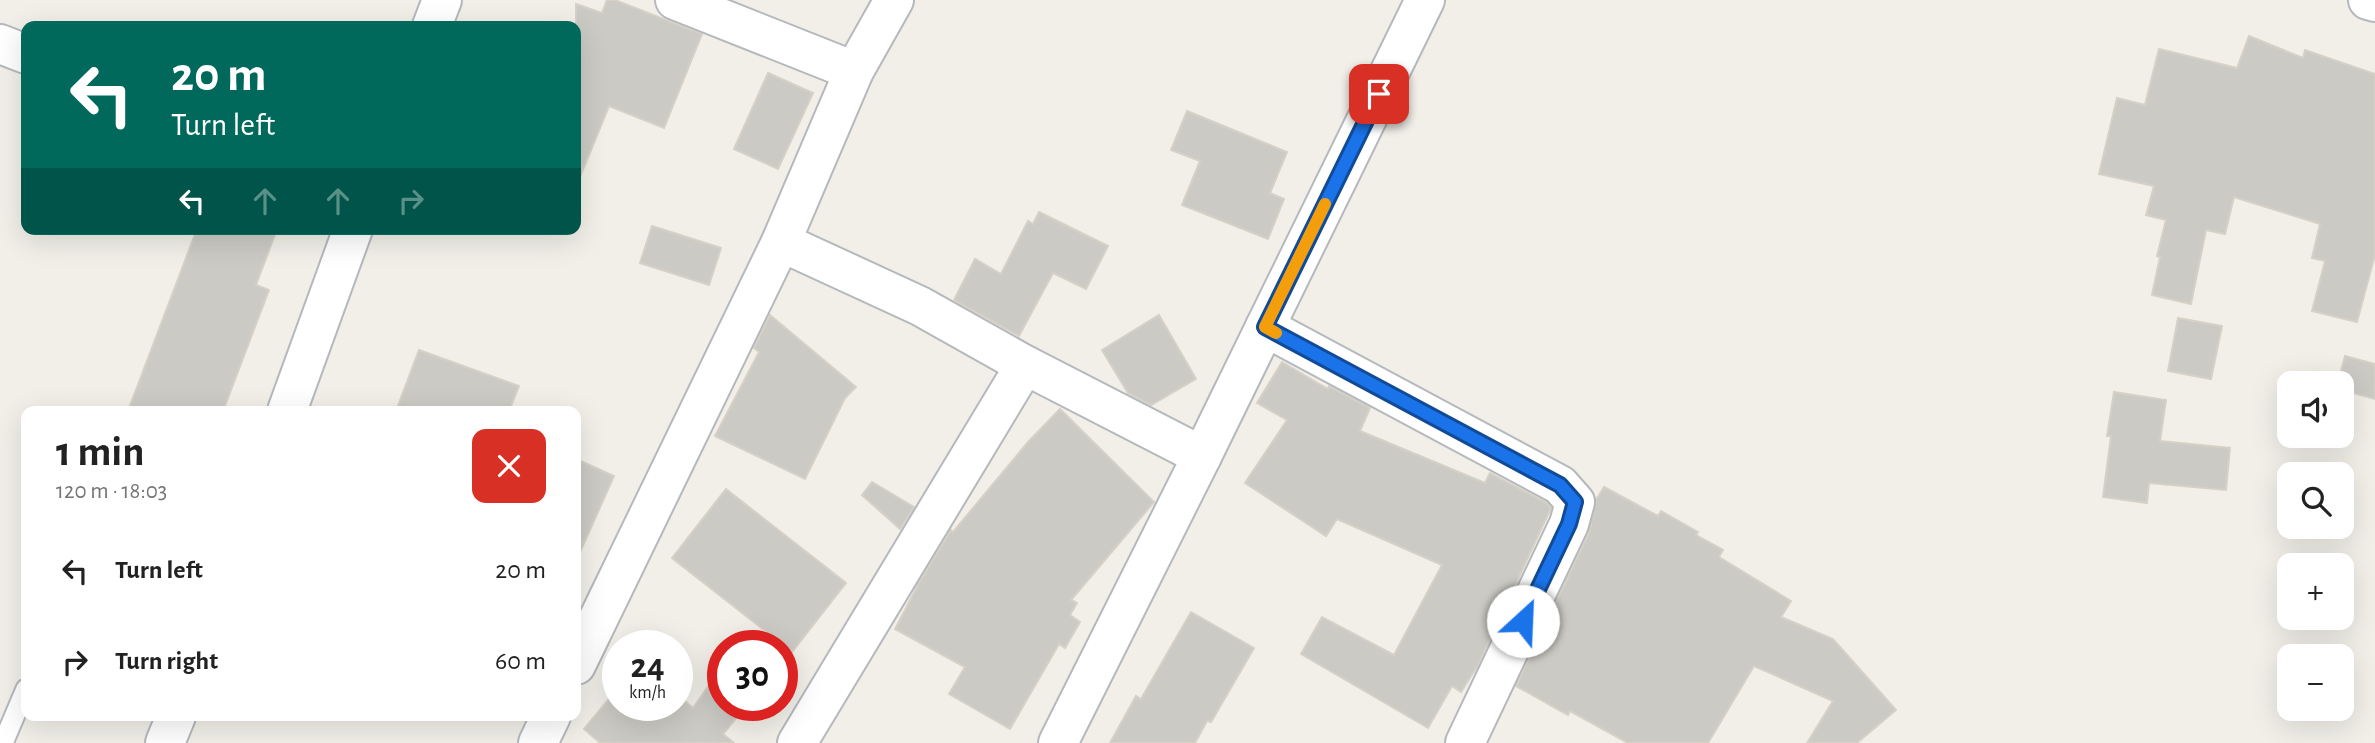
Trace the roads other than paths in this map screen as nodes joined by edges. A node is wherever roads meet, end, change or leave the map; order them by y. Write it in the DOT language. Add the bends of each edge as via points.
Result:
graph roads {
  1 [pos="442,0"];
  2 [pos="675,0"];
  3 [pos="894,0"];
  4 [pos="1424,0"];
  5 [pos="2368,0"];
  6 [pos="2375,2"];
  7 [pos="434,21"];
  8 [pos="0,44"];
  9 [pos="21,52"];
  10 [pos="854,71"];
  11 [pos="351,235"];
  12 [pos="781,242"];
  13 [pos="1265,327"];
  14 [pos="1025,365"];
  15 [pos="289,406"];
  16 [pos="1202,456"];
  17 [pos="581,655"];
  18 [pos="21,701"];
  19 [pos="174,721"];
  20 [pos="549,721"];
  21 [pos="3,743"];
  22 [pos="165,743"];
  23 [pos="538,743"];
  24 [pos="797,743"];
  25 [pos="1058,743"];
  26 [pos="1465,743"];
  1 -- 7 [label="street"];
  2 -- 10 [label="street"];
  3 -- 10 [label="street"];
  4 -- 13 [label="street"];
  5 -- 6 [label="street"];
  8 -- 9 [label="street"];
  10 -- 12 [label="street"];
  11 -- 15 [label="street"];
  12 -- 14 [label="street" via="920,306"];
  12 -- 17 [label="street"];
  13 -- 16 [label="street"];
  13 -- 26 [label="street" via="1560,485 1575,502 1569,524"];
  14 -- 16 [label="street"];
  14 -- 24 [label="street"];
  16 -- 25 [label="street"];
  18 -- 21 [label="lane"];
  19 -- 22 [label="street"];
  20 -- 23 [label="street"];
}
